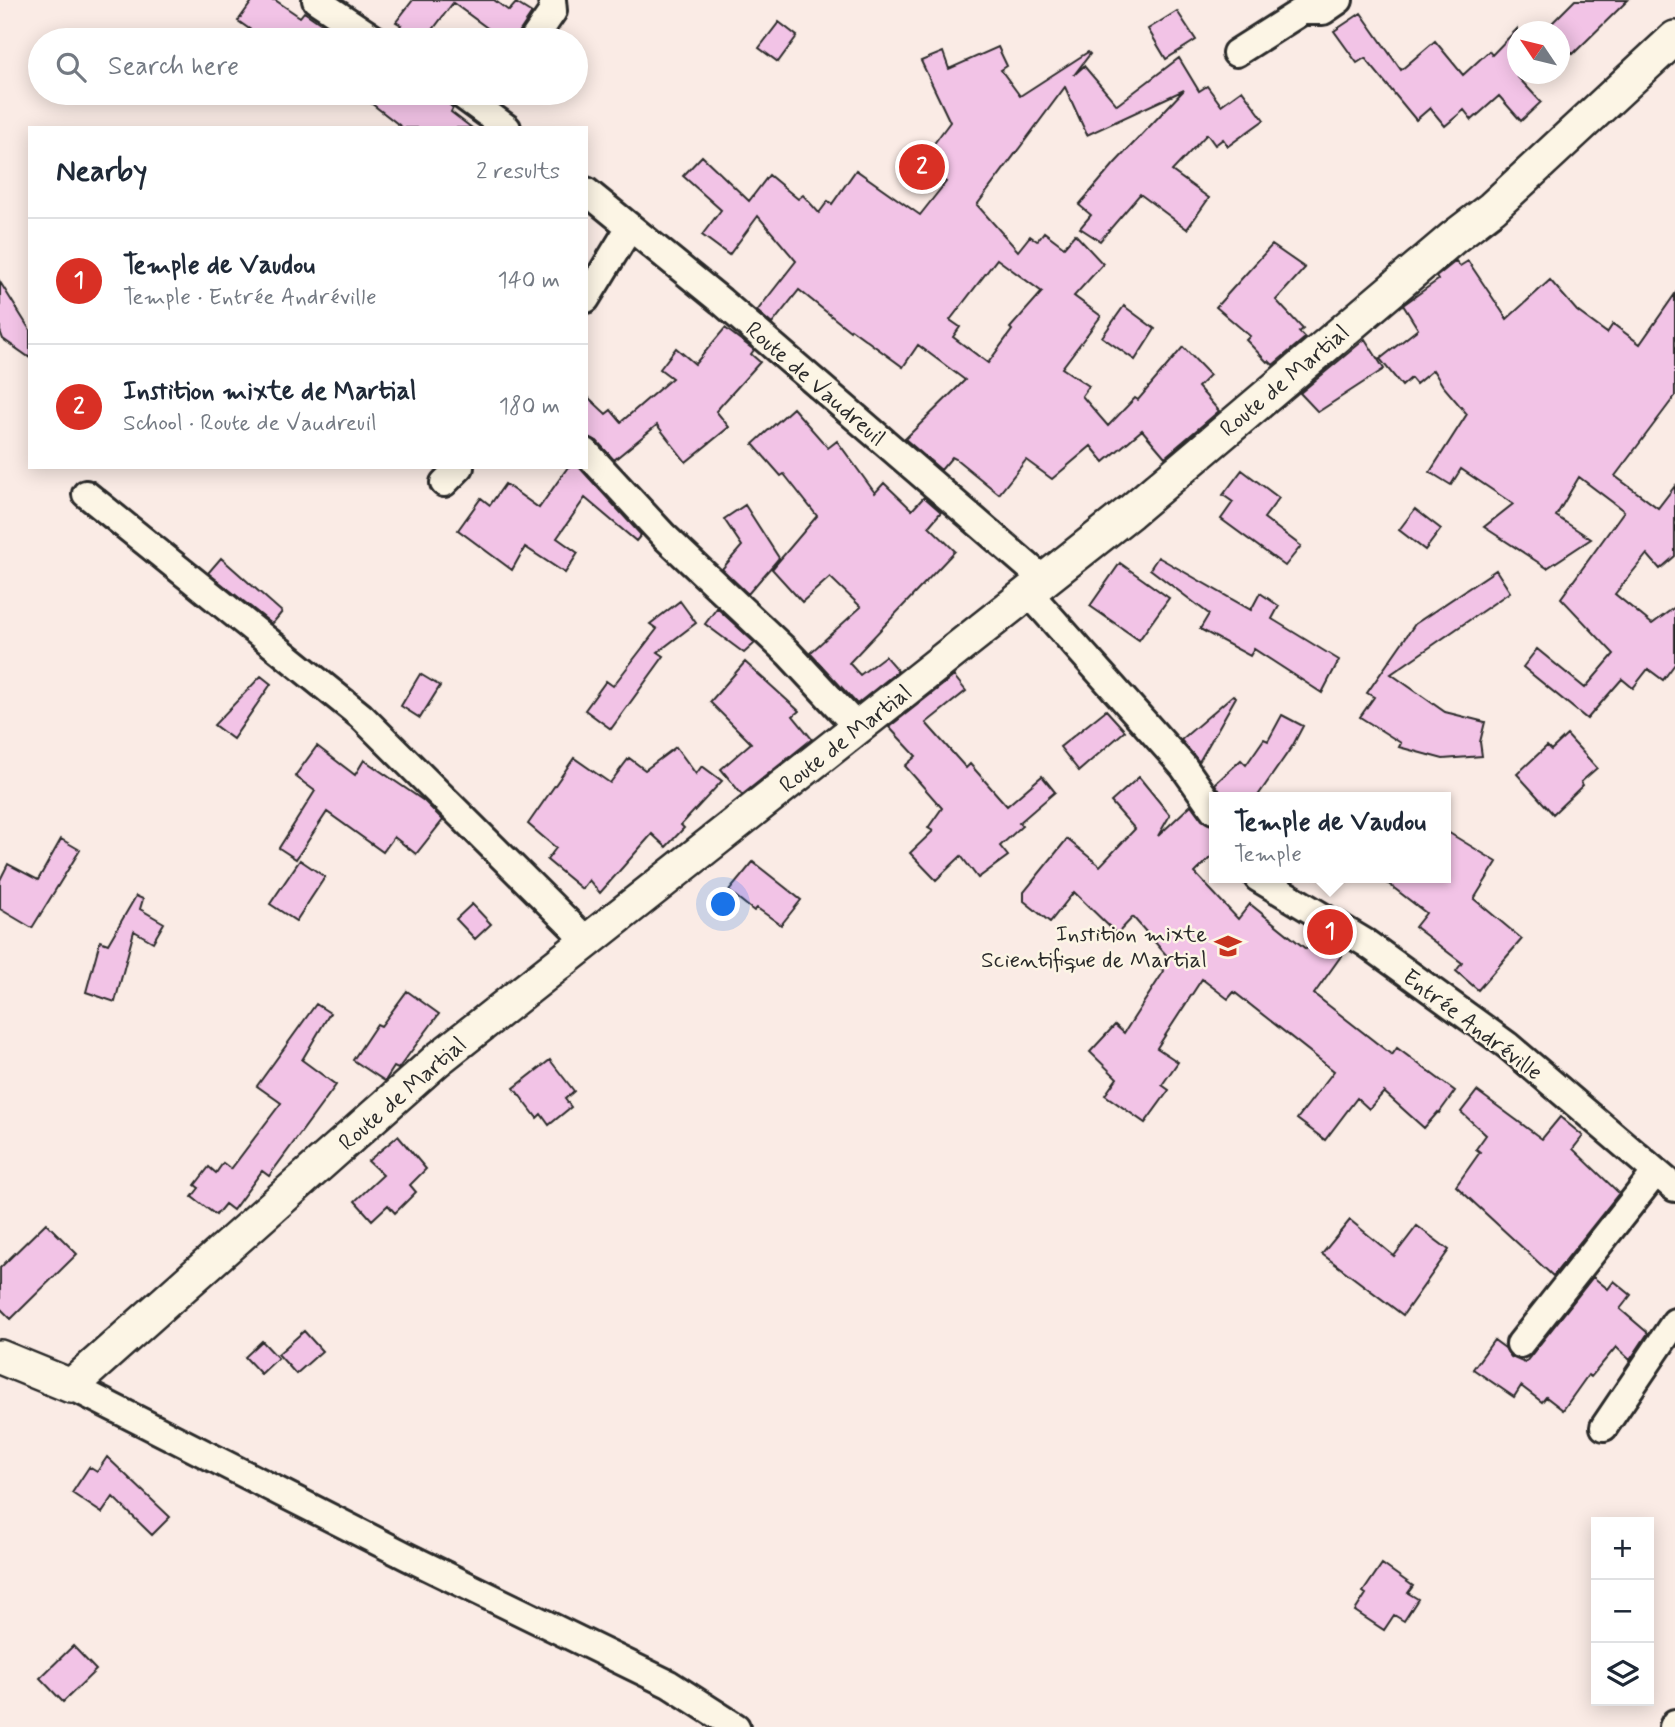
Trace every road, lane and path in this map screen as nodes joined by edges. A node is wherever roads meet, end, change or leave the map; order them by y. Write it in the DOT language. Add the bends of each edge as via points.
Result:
graph roads {
  1 [pos="316,0"];
  2 [pos="552,0"];
  3 [pos="1339,0"];
  4 [pos="358,28"];
  5 [pos="542,28"];
  6 [pos="1675,38"];
  7 [pos="1236,53"];
  8 [pos="483,105"];
  9 [pos="505,126"];
  10 [pos="588,193"];
  11 [pos="630,227"];
  12 [pos="588,296"];
  13 [pos="588,454"];
  14 [pos="86,494"];
  15 [pos="1035,586"];
  16 [pos="858,728"];
  17 [pos="1209,803"];
  18 [pos="1266,883"];
  19 [pos="587,941"];
  20 [pos="1665,1180"];
  21 [pos="1675,1322"];
  22 [pos="1520,1344"];
  23 [pos="0,1357"];
  24 [pos="71,1386"];
  25 [pos="1604,1427"];
  26 [pos="736,1727"];
  1 -- 4 [label="street"];
  2 -- 5 [label="street" via="554,12"];
  3 -- 7 [label="street" via="1322,11 1302,11"];
  6 -- 15 [label="street, Route de Martial" via="1492,208 1130,512"];
  8 -- 9 [label="street"];
  10 -- 11 [label="street, Route de Vaudreuil"];
  11 -- 12 [label="street"];
  11 -- 15 [label="street, Route de Vaudreuil" via="722,301"];
  13 -- 16 [label="street"];
  14 -- 19 [label="street" via="361,716"];
  15 -- 16 [label="street, Route de Martial"];
  15 -- 17 [label="street"];
  16 -- 19 [label="street, Route de Martial"];
  18 -- 20 [label="street, Entrée Andréville" via="1366,943 1507,1045"];
  19 -- 24 [label="street, Route de Martial" via="437,1060"];
  20 -- 22 [label="street"];
  21 -- 25 [label="street"];
  23 -- 24 [label="street"];
  24 -- 26 [label="street" via="669,1684"];
}
